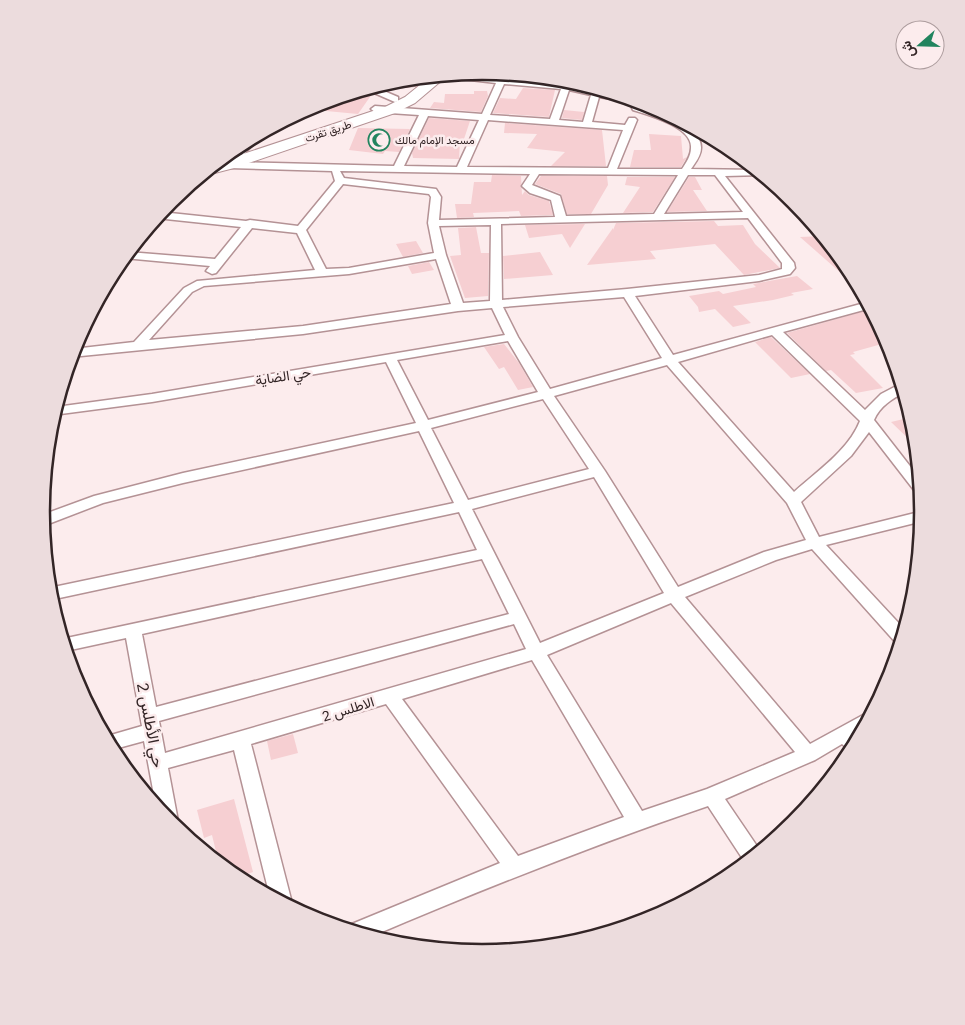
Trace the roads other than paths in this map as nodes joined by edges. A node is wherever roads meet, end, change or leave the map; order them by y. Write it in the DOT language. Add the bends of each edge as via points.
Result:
graph roads {
  1 [pos="495,80"];
  2 [pos="501,81"];
  3 [pos="430,84"];
  4 [pos="549,85"];
  5 [pos="414,86"];
  6 [pos="566,87"];
  7 [pos="375,94"];
  8 [pos="595,95"];
  9 [pos="387,106"];
  10 [pos="634,108"];
  11 [pos="424,114"];
  12 [pos="484,118"];
  13 [pos="554,121"];
  14 [pos="587,124"];
  15 [pos="629,128"];
  16 [pos="691,134"];
  17 [pos="246,150"];
  18 [pos="235,158"];
  19 [pos="229,162"];
  20 [pos="334,168"];
  21 [pos="398,169"];
  22 [pos="461,170"];
  23 [pos="536,171"];
  24 [pos="611,172"];
  25 [pos="684,173"];
  26 [pos="718,173"];
  27 [pos="751,173"];
  28 [pos="340,181"];
  29 [pos="752,215"];
  30 [pos="658,216"];
  31 [pos="167,217"];
  32 [pos="561,219"];
  33 [pos="496,221"];
  34 [pos="433,223"];
  35 [pos="250,224"];
  36 [pos="301,230"];
  37 [pos="440,254"];
  38 [pos="134,256"];
  39 [pos="218,264"];
  40 [pos="323,274"];
  41 [pos="201,284"];
  42 [pos="627,293"];
  43 [pos="496,304"];
  44 [pos="458,307"];
  45 [pos="863,307"];
  46 [pos="775,331"];
  47 [pos="512,337"];
  48 [pos="138,345"];
  49 [pos="81,352"];
  50 [pos="390,358"];
  51 [pos="669,359"];
  52 [pos="897,391"];
  53 [pos="546,394"];
  54 [pos="62,411"];
  55 [pos="868,422"];
  56 [pos="422,426"];
  57 [pos="598,470"];
  58 [pos="914,480"];
  59 [pos="792,501"];
  60 [pos="463,506"];
  61 [pos="50,517"];
  62 [pos="915,518"];
  63 [pos="815,543"];
  64 [pos="487,553"];
  65 [pos="57,592"];
  66 [pos="674,594"];
  67 [pos="519,617"];
  68 [pos="133,629"];
  69 [pos="897,633"];
  70 [pos="71,644"];
  71 [pos="536,652"];
  72 [pos="390,696"];
  73 [pos="151,723"];
  74 [pos="115,740"];
  75 [pos="242,740"];
  76 [pos="850,740"];
  77 [pos="808,755"];
  78 [pos="158,763"];
  79 [pos="712,796"];
  80 [pos="166,806"];
  81 [pos="637,821"];
  82 [pos="750,853"];
  83 [pos="514,867"];
  84 [pos="280,894"];
  85 [pos="366,929"];
  1 -- 2 [label="street"];
  2 -- 4 [label="street"];
  2 -- 12 [label="street"];
  3 -- 9 [label="main road, طريق تقرت" via="410,100"];
  5 -- 9 [label="main road, طريق تقرت"];
  6 -- 13 [label="street"];
  7 -- 9 [label="street"];
  8 -- 14 [label="street"];
  9 -- 11 [label="street"];
  9 -- 17 [label="main road, طريق تقرت"];
  9 -- 18 [label="main road, طريق تقرت"];
  10 -- 15 [label="street"];
  11 -- 12 [label="street"];
  11 -- 21 [label="street"];
  12 -- 13 [label="street"];
  12 -- 22 [label="street"];
  13 -- 14 [label="street"];
  14 -- 15 [label="street"];
  15 -- 24 [label="street"];
  16 -- 25 [label="street" via="697,146"];
  19 -- 20 [label="street"];
  20 -- 21 [label="street"];
  20 -- 28 [label="street"];
  21 -- 22 [label="street"];
  22 -- 23 [label="street"];
  23 -- 24 [label="street"];
  23 -- 32 [label="street" via="527,186 532,191 556,198"];
  24 -- 25 [label="street"];
  25 -- 26 [label="street"];
  25 -- 30 [label="street"];
  26 -- 27 [label="street"];
  26 -- 29 [label="street"];
  28 -- 34 [label="street" via="432,191 436,197"];
  28 -- 36 [label="street"];
  29 -- 30 [label="street"];
  29 -- 42 [label="street" via="788,263 786,272"];
  30 -- 32 [label="street"];
  31 -- 35 [label="street"];
  32 -- 33 [label="street"];
  33 -- 34 [label="street"];
  33 -- 43 [label="street"];
  34 -- 37 [label="street"];
  35 -- 36 [label="street"];
  35 -- 39 [label="street"];
  36 -- 40 [label="street"];
  37 -- 40 [label="street"];
  37 -- 44 [label="street"];
  38 -- 39 [label="street"];
  39 -- 41 [label="street"];
  40 -- 41 [label="street"];
  41 -- 48 [label="street" via="188,290"];
  42 -- 43 [label="street"];
  42 -- 51 [label="street"];
  43 -- 44 [label="street"];
  43 -- 47 [label="street"];
  44 -- 48 [label="street" via="303,330"];
  45 -- 46 [label="street"];
  46 -- 51 [label="street"];
  46 -- 55 [label="street"];
  47 -- 50 [label="street, حي الضاية"];
  47 -- 53 [label="street"];
  48 -- 49 [label="street"];
  50 -- 54 [label="street, حي الضاية"];
  50 -- 56 [label="street"];
  51 -- 53 [label="street"];
  51 -- 59 [label="street"];
  52 -- 55 [label="street" via="871,411"];
  53 -- 56 [label="street"];
  53 -- 57 [label="street"];
  55 -- 58 [label="street"];
  55 -- 59 [label="street" via="846,452"];
  56 -- 60 [label="street"];
  56 -- 61 [label="street" via="142,488"];
  57 -- 60 [label="street"];
  57 -- 66 [label="street"];
  59 -- 63 [label="street"];
  60 -- 64 [label="street"];
  60 -- 65 [label="street"];
  62 -- 63 [label="street, الاطلس 2"];
  63 -- 66 [label="street, الاطلس 2" via="770,556"];
  63 -- 69 [label="street"];
  64 -- 67 [label="street"];
  64 -- 68 [label="street"];
  66 -- 71 [label="street, الاطلس 2"];
  66 -- 77 [label="street"];
  67 -- 71 [label="street"];
  67 -- 73 [label="street"];
  68 -- 70 [label="street"];
  68 -- 73 [label="street, حي الأطلس 2"];
  71 -- 72 [label="street, الاطلس 2"];
  71 -- 81 [label="street"];
  72 -- 75 [label="street, الاطلس 2"];
  72 -- 83 [label="street"];
  73 -- 74 [label="street"];
  73 -- 78 [label="street, حي الأطلس 2"];
  75 -- 78 [label="street, الاطلس 2"];
  75 -- 84 [label="street"];
  76 -- 77 [label="street"];
  77 -- 79 [label="street"];
  78 -- 80 [label="street, حي الأطلس 2"];
  79 -- 81 [label="street"];
  79 -- 82 [label="street"];
  81 -- 83 [label="street"];
  83 -- 85 [label="street"];
}
